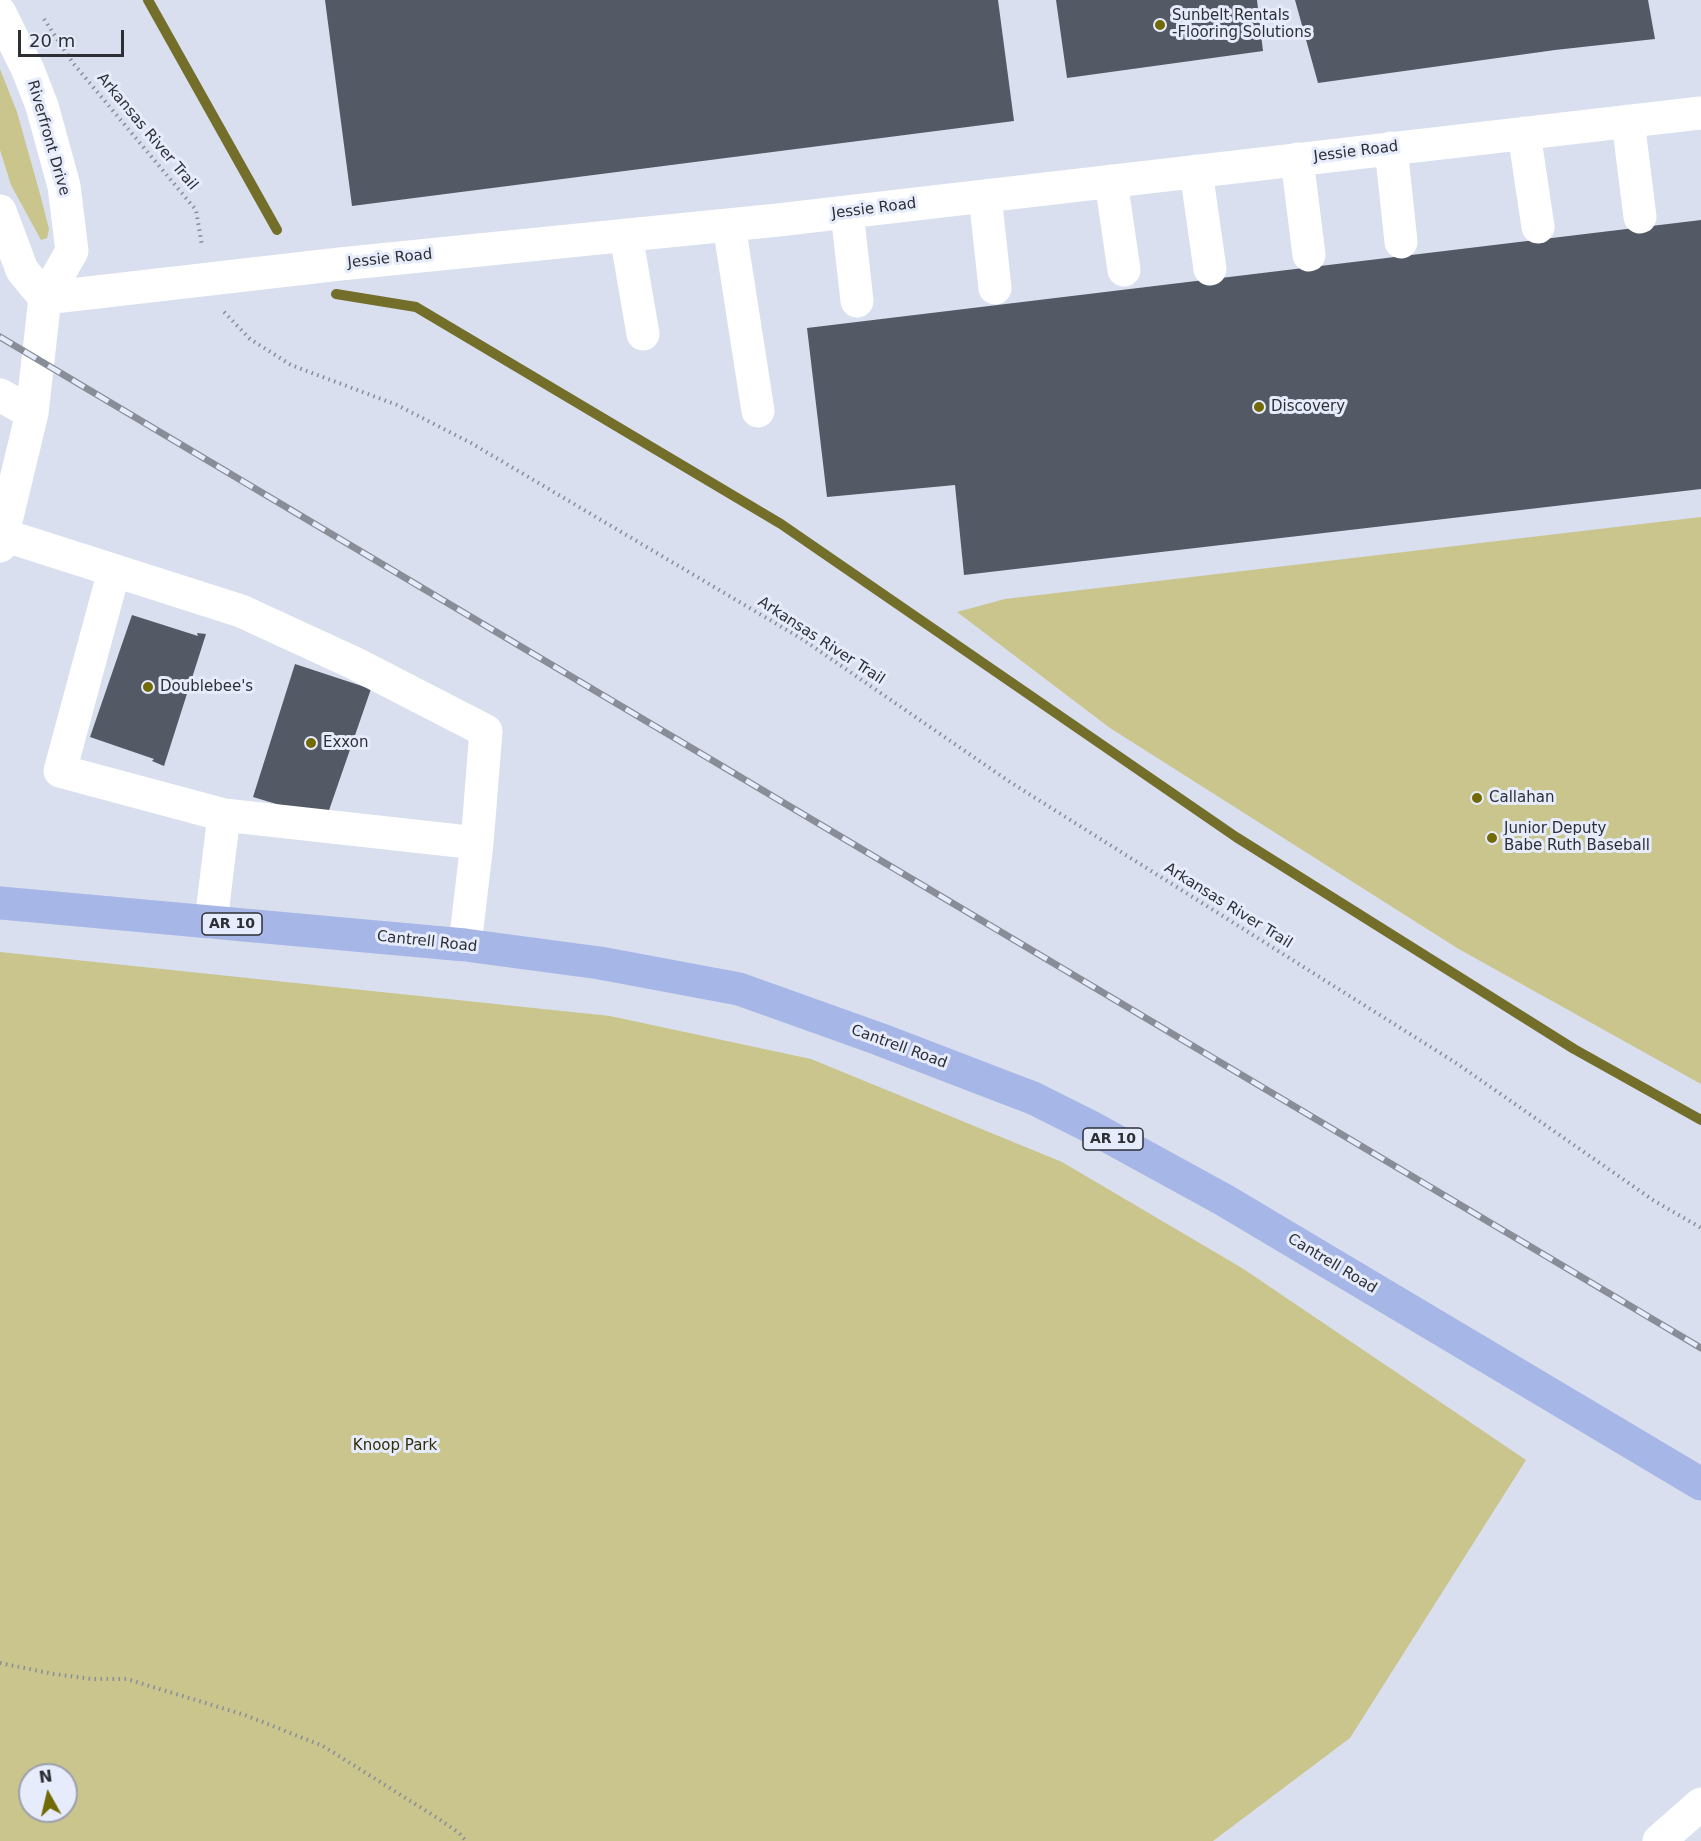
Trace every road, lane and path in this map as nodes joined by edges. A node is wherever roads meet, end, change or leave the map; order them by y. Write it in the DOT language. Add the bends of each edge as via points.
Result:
graph roads {
  1 [pos="0,13"];
  2 [pos="44,18"];
  3 [pos="1701,113"];
  4 [pos="1628,121"];
  5 [pos="1524,133"];
  6 [pos="1391,148"];
  7 [pos="1297,159"];
  8 [pos="1196,171"];
  9 [pos="1111,181"];
  10 [pos="985,196"];
  11 [pos="0,211"];
  12 [pos="847,212"];
  13 [pos="1640,216"];
  14 [pos="729,225"];
  15 [pos="1538,227"];
  16 [pos="626,235"];
  17 [pos="1401,242"];
  18 [pos="1309,255"];
  19 [pos="1210,268"];
  20 [pos="1124,270"];
  21 [pos="208,279"];
  22 [pos="995,288"];
  23 [pos="45,298"];
  24 [pos="857,301"];
  25 [pos="644,334"];
  26 [pos="0,395"];
  27 [pos="758,411"];
  28 [pos="32,413"];
  29 [pos="2,540"];
  30 [pos="114,571"];
  31 [pos="224,815"];
  32 [pos="477,843"];
  33 [pos="0,903"];
  34 [pos="211,922"];
  35 [pos="465,945"];
  36 [pos="1701,1228"];
  37 [pos="1701,1484"];
  38 [pos="0,1663"];
  39 [pos="1701,1804"];
  40 [pos="466,1841"];
  41 [pos="1659,1841"];
  1 -- 23 [label="street, Riverfront Drive" via="42,106 64,186 72,251"];
  2 -- 21 [label="path, Arkansas River Trail" via="73,63 196,210"];
  3 -- 4 [label="street, Jessie Road"];
  4 -- 5 [label="street, Jessie Road"];
  4 -- 13 [label="street"];
  5 -- 6 [label="street, Jessie Road"];
  5 -- 15 [label="street"];
  6 -- 7 [label="street, Jessie Road"];
  6 -- 17 [label="street"];
  7 -- 8 [label="street, Jessie Road"];
  7 -- 18 [label="street"];
  8 -- 9 [label="street, Jessie Road"];
  8 -- 19 [label="street"];
  9 -- 10 [label="street, Jessie Road"];
  9 -- 20 [label="street"];
  10 -- 12 [label="street, Jessie Road"];
  10 -- 22 [label="street"];
  11 -- 23 [label="street" via="22,270"];
  12 -- 14 [label="street, Jessie Road"];
  12 -- 24 [label="street"];
  14 -- 16 [label="street, Jessie Road"];
  14 -- 27 [label="street"];
  16 -- 21 [label="street, Jessie Road"];
  16 -- 25 [label="street"];
  21 -- 23 [label="street, Jessie Road"];
  21 -- 36 [label="path, Arkansas River Trail" via="224,312 250,339 291,365 397,405 471,443 802,639 1010,782 1456,1063 1653,1200"];
  23 -- 28 [label="street, Riverfront Drive"];
  26 -- 28 [label="street"];
  28 -- 29 [label="street, Riverfront Drive"];
  29 -- 30 [label="street"];
  30 -- 31 [label="street" via="60,771"];
  30 -- 32 [label="street" via="241,611 354,663 486,731"];
  31 -- 32 [label="street"];
  31 -- 34 [label="street"];
  32 -- 35 [label="street"];
  33 -- 34 [label="main road, Cantrell Road / AR 10"];
  34 -- 35 [label="main road, Cantrell Road / AR 10"];
  35 -- 37 [label="main road, Cantrell Road / AR 10" via="600,963 739,989 1033,1098 1224,1200"];
  38 -- 40 [label="path" via="92,1679 127,1679 245,1715 323,1746 439,1819"];
  39 -- 41 [label="street"];
}
